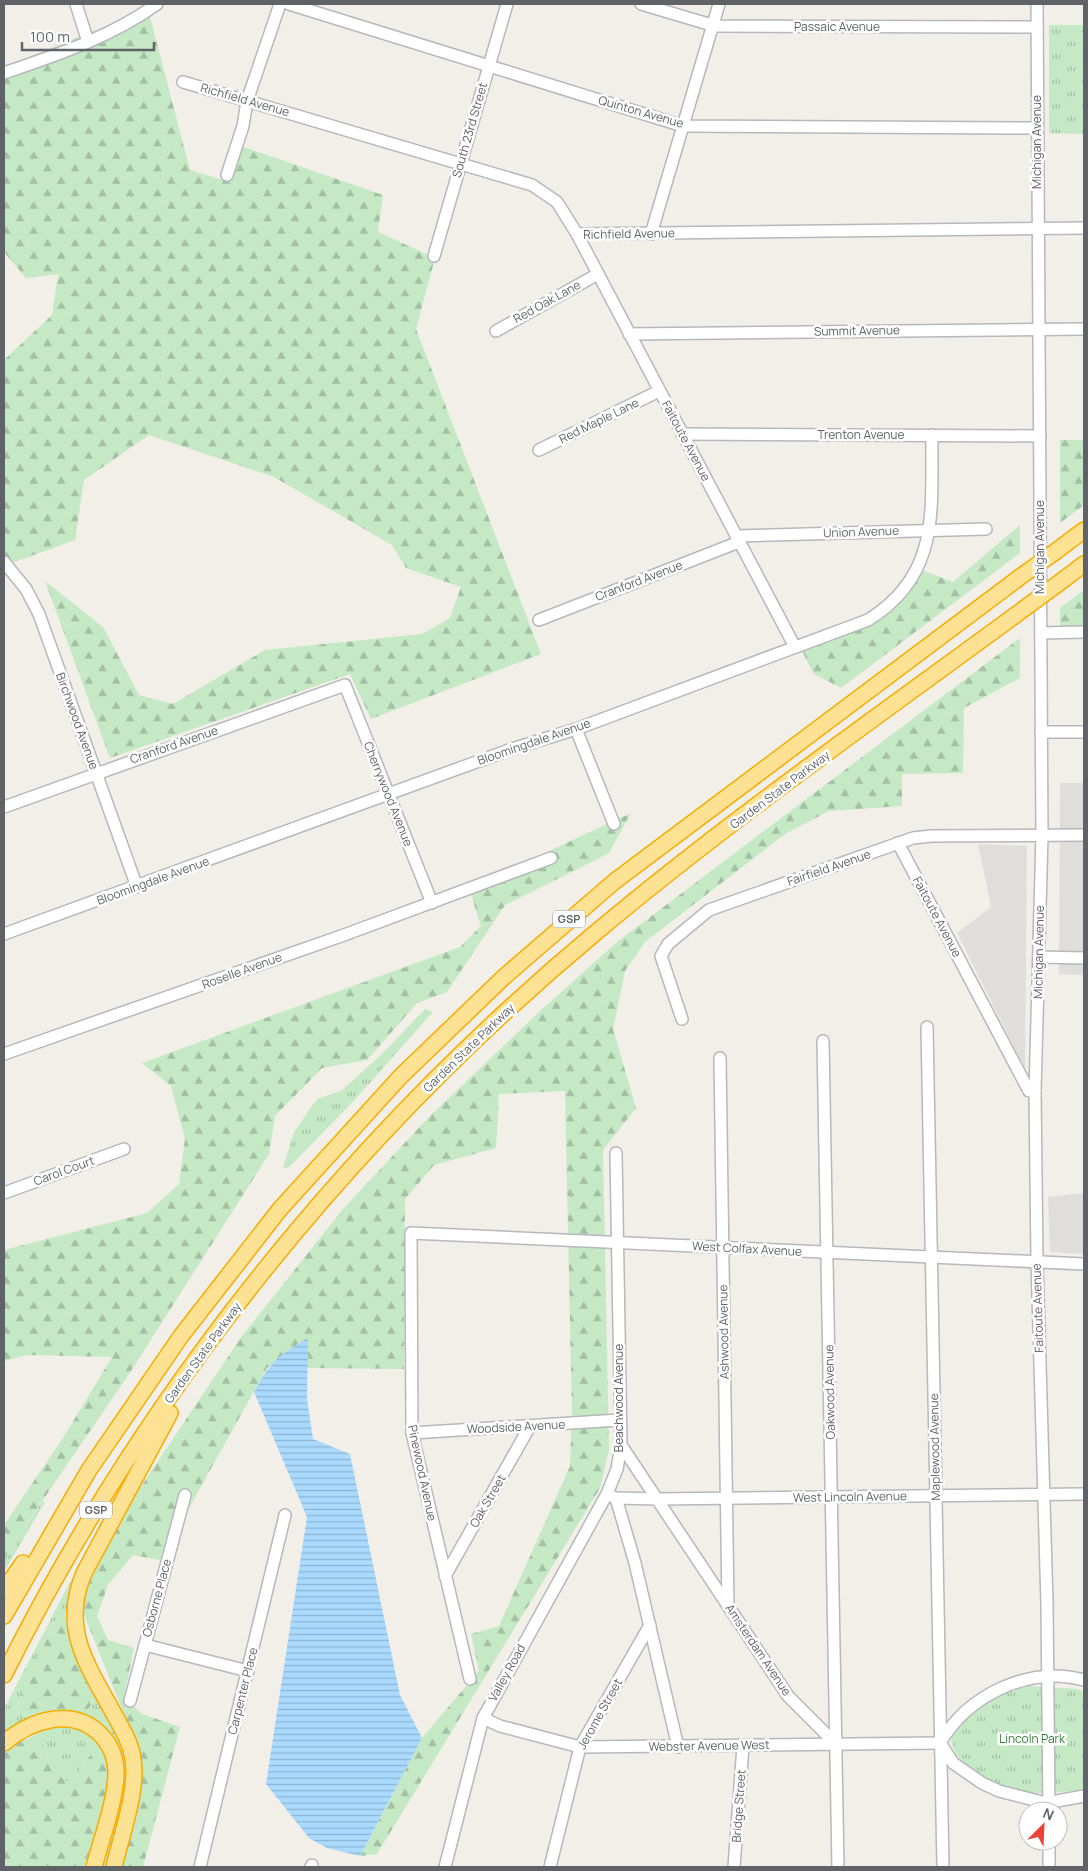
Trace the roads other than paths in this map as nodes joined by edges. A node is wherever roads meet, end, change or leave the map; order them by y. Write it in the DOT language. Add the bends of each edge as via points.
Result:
graph roads {
  1 [pos="76,4"];
  2 [pos="157,4"];
  3 [pos="280,4"];
  4 [pos="289,4"];
  5 [pos="507,4"];
  6 [pos="641,4"];
  7 [pos="719,4"];
  8 [pos="1037,4"];
  9 [pos="713,25"];
  10 [pos="1037,27"];
  11 [pos="88,42"];
  12 [pos="488,66"];
  13 [pos="4,74"];
  14 [pos="183,82"];
  15 [pos="247,101"];
  16 [pos="683,126"];
  17 [pos="1037,128"];
  18 [pos="460,163"];
  19 [pos="227,176"];
  20 [pos="1037,228"];
  21 [pos="1084,228"];
  22 [pos="577,234"];
  23 [pos="652,234"];
  24 [pos="434,256"];
  25 [pos="598,274"];
  26 [pos="1084,328"];
  27 [pos="1038,329"];
  28 [pos="496,330"];
  29 [pos="629,334"];
  30 [pos="659,391"];
  31 [pos="682,434"];
  32 [pos="932,435"];
  33 [pos="1040,436"];
  34 [pos="539,450"];
  35 [pos="986,529"];
  36 [pos="930,530"];
  37 [pos="1084,530"];
  38 [pos="738,539"];
  39 [pos="4,562"];
  40 [pos="1084,564"];
  41 [pos="539,620"];
  42 [pos="1084,632"];
  43 [pos="1041,633"];
  44 [pos="795,647"];
  45 [pos="345,685"];
  46 [pos="576,729"];
  47 [pos="1041,732"];
  48 [pos="1084,732"];
  49 [pos="96,772"];
  50 [pos="388,794"];
  51 [pos="4,807"];
  52 [pos="614,824"];
  53 [pos="1042,836"];
  54 [pos="1084,836"];
  55 [pos="898,843"];
  56 [pos="551,858"];
  57 [pos="137,887"];
  58 [pos="432,903"];
  59 [pos="4,934"];
  60 [pos="1039,957"];
  61 [pos="1084,958"];
  62 [pos="682,1019"];
  63 [pos="926,1027"];
  64 [pos="823,1041"];
  65 [pos="4,1054"];
  66 [pos="720,1058"];
  67 [pos="1035,1091"];
  68 [pos="124,1149"];
  69 [pos="616,1153"];
  70 [pos="4,1194"];
  71 [pos="411,1233"];
  72 [pos="617,1243"];
  73 [pos="723,1248"];
  74 [pos="828,1252"];
  75 [pos="932,1257"];
  76 [pos="1037,1262"];
  77 [pos="1084,1264"];
  78 [pos="202,1352"];
  79 [pos="620,1420"];
  80 [pos="530,1426"];
  81 [pos="412,1433"];
  82 [pos="621,1445"];
  83 [pos="1044,1494"];
  84 [pos="1084,1494"];
  85 [pos="185,1495"];
  86 [pos="612,1496"];
  87 [pos="936,1496"];
  88 [pos="72,1497"];
  89 [pos="832,1497"];
  90 [pos="728,1498"];
  91 [pos="658,1499"];
  92 [pos="285,1514"];
  93 [pos="445,1576"];
  94 [pos="4,1590"];
  95 [pos="728,1606"];
  96 [pos="4,1616"];
  97 [pos="650,1625"];
  98 [pos="145,1645"];
  99 [pos="248,1671"];
  100 [pos="4,1675"];
  101 [pos="1048,1677"];
  102 [pos="470,1679"];
  103 [pos="1084,1680"];
  104 [pos="130,1701"];
  105 [pos="483,1718"];
  106 [pos="940,1742"];
  107 [pos="4,1743"];
  108 [pos="836,1744"];
  109 [pos="743,1746"];
  110 [pos="580,1747"];
  111 [pos="678,1747"];
  112 [pos="1084,1796"];
  113 [pos="1029,1801"];
  114 [pos="1049,1801"];
  115 [pos="1068,1801"];
  116 [pos="1049,1851"];
  117 [pos="94,1867"];
  118 [pos="114,1867"];
  119 [pos="200,1867"];
  120 [pos="445,1867"];
  121 [pos="550,1867"];
  122 [pos="734,1867"];
  123 [pos="838,1867"];
  124 [pos="943,1867"];
  125 [pos="1049,1867"];
  1 -- 11 [label="street"];
  2 -- 11 [label="street" via="134,20"];
  3 -- 15 [label="street"];
  4 -- 12 [label="street, Quinton Avenue"];
  5 -- 12 [label="street, South 23rd Street"];
  6 -- 9 [label="street, Passaic Avenue"];
  7 -- 9 [label="street"];
  8 -- 10 [label="street, Michigan Avenue"];
  9 -- 10 [label="street, Passaic Avenue"];
  9 -- 16 [label="street"];
  10 -- 17 [label="street, Michigan Avenue"];
  11 -- 13 [label="street"];
  12 -- 16 [label="street, Quinton Avenue"];
  12 -- 18 [label="street, South 23rd Street"];
  14 -- 15 [label="street, Richfield Avenue"];
  15 -- 18 [label="street, Richfield Avenue"];
  15 -- 19 [label="street" via="243,126"];
  16 -- 17 [label="street, Quinton Avenue"];
  16 -- 23 [label="street"];
  17 -- 20 [label="street, Michigan Avenue"];
  18 -- 22 [label="street, Richfield Avenue" via="539,188 562,208"];
  18 -- 24 [label="street, South 23rd Street"];
  20 -- 21 [label="street, Richfield Avenue"];
  20 -- 23 [label="street, Richfield Avenue"];
  20 -- 27 [label="street, Michigan Avenue"];
  22 -- 23 [label="street, Richfield Avenue"];
  22 -- 25 [label="street, Faitoute Avenue"];
  25 -- 28 [label="street, Red Oak Lane"];
  25 -- 29 [label="street, Faitoute Avenue"];
  26 -- 27 [label="street, Summit Avenue"];
  27 -- 29 [label="street, Summit Avenue"];
  27 -- 33 [label="street, Michigan Avenue"];
  29 -- 30 [label="street, Faitoute Avenue"];
  30 -- 31 [label="street, Faitoute Avenue"];
  30 -- 34 [label="street, Red Maple Lane"];
  31 -- 32 [label="street, Trenton Avenue"];
  31 -- 38 [label="street, Faitoute Avenue"];
  32 -- 33 [label="street, Trenton Avenue"];
  32 -- 36 [label="street, Bloomingdale Avenue"];
  33 -- 43 [label="street, Michigan Avenue"];
  35 -- 36 [label="street, Union Avenue"];
  36 -- 38 [label="street, Union Avenue"];
  36 -- 44 [label="street, Bloomingdale Avenue" via="919,567 906,588 888,606 862,622"];
  37 -- 88 [label="highway, GSP, bridge" via="635,865 532,951 452,1025 351,1129 259,1234 157,1369"];
  38 -- 41 [label="street, Cranford Avenue"];
  38 -- 44 [label="street, Faitoute Avenue"];
  39 -- 49 [label="street, Birchwood Avenue" via="26,589 39,614"];
  40 -- 78 [label="highway, Garden State Parkway / GSP, bridge" via="680,864 520,998 429,1086 347,1174 259,1278"];
  42 -- 43 [label="street"];
  43 -- 47 [label="street, Michigan Avenue"];
  44 -- 46 [label="street, Bloomingdale Avenue"];
  45 -- 49 [label="street, Cranford Avenue"];
  45 -- 50 [label="street, Cherrywood Avenue"];
  46 -- 50 [label="street, Bloomingdale Avenue"];
  46 -- 52 [label="street"];
  47 -- 48 [label="street"];
  47 -- 53 [label="street, Michigan Avenue"];
  49 -- 51 [label="street, Cranford Avenue"];
  49 -- 57 [label="street, Birchwood Avenue"];
  50 -- 57 [label="street, Bloomingdale Avenue"];
  50 -- 58 [label="street, Cherrywood Avenue"];
  53 -- 54 [label="street, Fairfield Avenue"];
  53 -- 55 [label="street, Fairfield Avenue" via="931,836"];
  53 -- 60 [label="street, Michigan Avenue"];
  55 -- 62 [label="street, Fairfield Avenue" via="717,907 697,918 668,944 661,956"];
  55 -- 67 [label="street, Faitoute Avenue" via="1029,1091"];
  56 -- 58 [label="street, Roselle Avenue"];
  57 -- 59 [label="street, Bloomingdale Avenue"];
  58 -- 65 [label="street, Roselle Avenue"];
  60 -- 61 [label="street"];
  60 -- 67 [label="street, Michigan Avenue"];
  63 -- 75 [label="street, Maplewood Avenue"];
  64 -- 74 [label="street, Oakwood Avenue"];
  66 -- 73 [label="street, Ashwood Avenue"];
  67 -- 76 [label="street, Faitoute Avenue"];
  68 -- 70 [label="street, Carol Court"];
  69 -- 72 [label="street, Beachwood Avenue"];
  71 -- 72 [label="street, West Colfax Avenue"];
  71 -- 81 [label="street, Pinewood Avenue"];
  72 -- 73 [label="street, West Colfax Avenue"];
  72 -- 79 [label="street, Beachwood Avenue"];
  73 -- 74 [label="street, West Colfax Avenue"];
  73 -- 90 [label="street, Ashwood Avenue"];
  74 -- 75 [label="street, West Colfax Avenue"];
  74 -- 89 [label="street, Oakwood Avenue"];
  75 -- 76 [label="street, West Colfax Avenue"];
  75 -- 87 [label="street, Maplewood Avenue"];
  76 -- 77 [label="street, West Colfax Avenue"];
  76 -- 83 [label="street, Faitoute Avenue"];
  78 -- 100 [label="highway, Garden State Parkway / GSP" via="78,1539"];
  78 -- 118 [label="highway" via="87,1566 77,1594 74,1621 80,1649 127,1737 133,1758 132,1788"];
  79 -- 80 [label="street, Woodside Avenue"];
  79 -- 82 [label="street, Beachwood Avenue"];
  80 -- 81 [label="street, Woodside Avenue"];
  80 -- 93 [label="street, Oak Street"];
  81 -- 93 [label="street, Pinewood Avenue"];
  82 -- 86 [label="street, Beachwood Avenue"];
  82 -- 91 [label="street, Amsterdam Avenue"];
  83 -- 84 [label="street, West Lincoln Avenue"];
  83 -- 87 [label="street, West Lincoln Avenue"];
  83 -- 101 [label="street, Faitoute Avenue"];
  85 -- 98 [label="street, Osborne Place"];
  86 -- 91 [label="street, West Lincoln Avenue"];
  86 -- 97 [label="street"];
  86 -- 105 [label="street, Valley Road"];
  87 -- 89 [label="street, West Lincoln Avenue"];
  87 -- 106 [label="street, Maplewood Avenue"];
  88 -- 94 [label="highway"];
  88 -- 96 [label="highway, GSP"];
  89 -- 90 [label="street, West Lincoln Avenue"];
  89 -- 108 [label="street, Oakwood Avenue"];
  90 -- 91 [label="street, West Lincoln Avenue"];
  90 -- 95 [label="street, Ashwood Avenue"];
  91 -- 95 [label="street, Amsterdam Avenue"];
  92 -- 99 [label="street, Carpenter Place"];
  93 -- 102 [label="street, Pinewood Avenue"];
  95 -- 108 [label="street, Amsterdam Avenue" via="788,1696"];
  97 -- 110 [label="street, Jerome Street"];
  97 -- 111 [label="street"];
  98 -- 99 [label="street"];
  98 -- 104 [label="street, Osborne Place"];
  99 -- 119 [label="street, Carpenter Place"];
  101 -- 103 [label="street"];
  101 -- 106 [label="street" via="1013,1684 981,1699 958,1717"];
  101 -- 114 [label="street, Faitoute Avenue"];
  105 -- 110 [label="street, Webster Avenue West" via="500,1726"];
  105 -- 120 [label="street, Valley Road"];
  106 -- 108 [label="street, Webster Avenue West"];
  106 -- 113 [label="street" via="953,1763 982,1784"];
  106 -- 124 [label="street, Maplewood Avenue"];
  107 -- 117 [label="highway" via="32,1725 58,1719 82,1722 105,1740 114,1757 116,1776"];
  108 -- 109 [label="street, Webster Avenue West"];
  108 -- 123 [label="street"];
  109 -- 111 [label="street, Webster Avenue West"];
  109 -- 122 [label="street, Bridge Street"];
  110 -- 111 [label="street, Webster Avenue West"];
  110 -- 121 [label="street, Jerome Street"];
  112 -- 115 [label="street"];
  116 -- 125 [label="street"];
}
